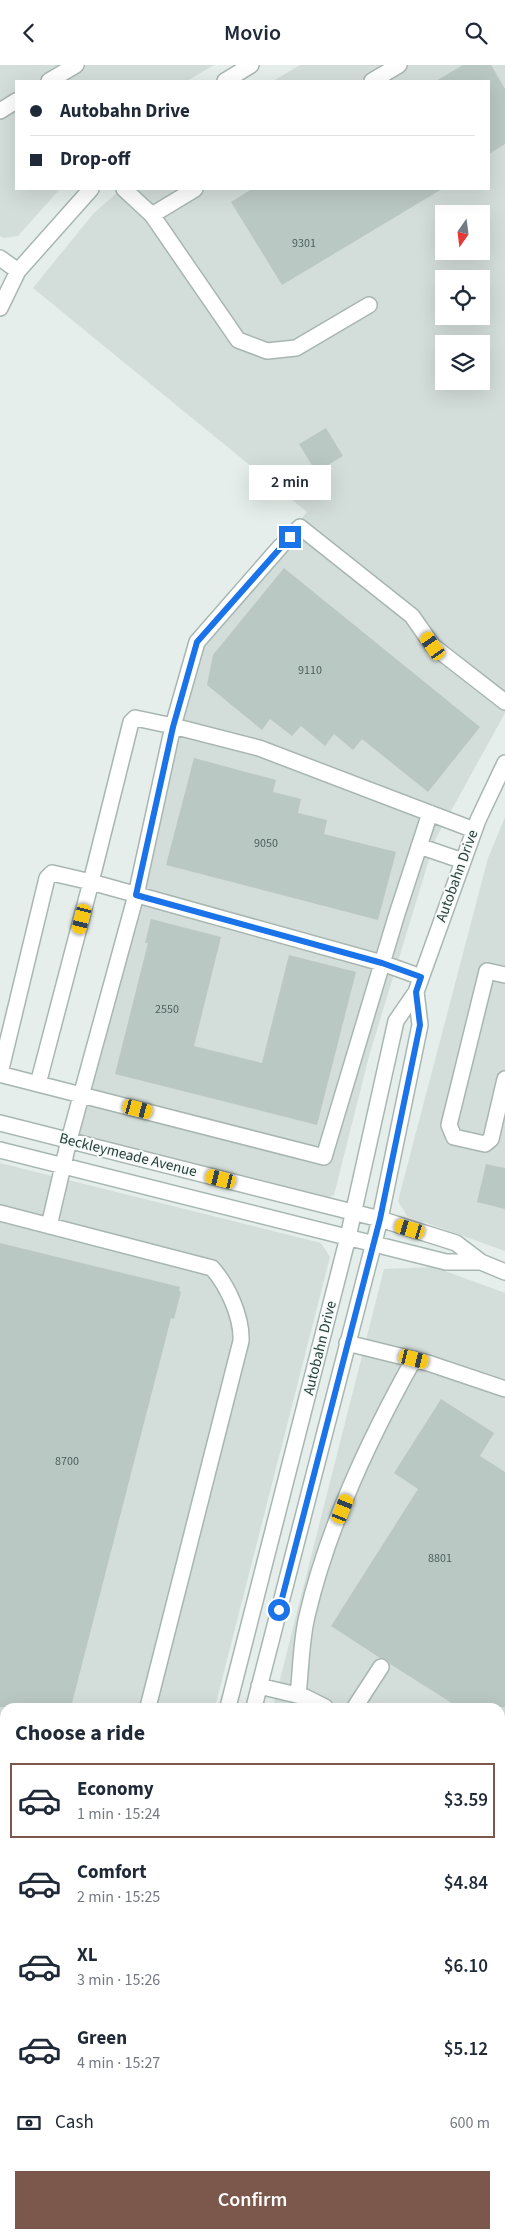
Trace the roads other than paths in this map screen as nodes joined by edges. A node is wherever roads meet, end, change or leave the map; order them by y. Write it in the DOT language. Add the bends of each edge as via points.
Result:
graph roads {
  1 [pos="76,65"];
  2 [pos="251,65"];
  3 [pos="399,65"];
  4 [pos="51,80"];
  5 [pos="227,80"];
  6 [pos="374,80"];
  7 [pos="15,102"];
  8 [pos="0,111"];
  9 [pos="89,190"];
  10 [pos="125,190"];
  11 [pos="193,190"];
  12 [pos="152,215"];
  13 [pos="0,258"];
  14 [pos="18,271"];
  15 [pos="369,305"];
  16 [pos="0,308"];
  17 [pos="505,702"];
  18 [pos="173,727"];
  19 [pos="505,763"];
  20 [pos="430,813"];
  21 [pos="474,830"];
  22 [pos="419,846"];
  23 [pos="463,861"];
  24 [pos="91,882"];
  25 [pos="136,895"];
  26 [pos="382,963"];
  27 [pos="505,975"];
  28 [pos="421,977"];
  29 [pos="416,992"];
  30 [pos="505,1079"];
  31 [pos="38,1084"];
  32 [pos="82,1095"];
  33 [pos="0,1123"];
  34 [pos="70,1140"];
  35 [pos="0,1150"];
  36 [pos="63,1166"];
  37 [pos="353,1212"];
  38 [pos="0,1213"];
  39 [pos="380,1219"];
  40 [pos="49,1226"];
  41 [pos="348,1237"];
  42 [pos="373,1243"];
  43 [pos="481,1263"];
  44 [pos="505,1273"];
  45 [pos="347,1343"];
  46 [pos="414,1359"];
  47 [pos="505,1389"];
  48 [pos="381,1667"];
  49 [pos="259,1686"];
  50 [pos="298,1695"];
  51 [pos="149,1703"];
  52 [pos="229,1703"];
  53 [pos="255,1703"];
  54 [pos="316,1703"];
  55 [pos="357,1703"];
  1 -- 4 [label="street"];
  2 -- 5 [label="street"];
  3 -- 6 [label="street"];
  7 -- 8 [label="street"];
  9 -- 14 [label="street"];
  10 -- 12 [label="street"];
  11 -- 12 [label="street"];
  12 -- 15 [label="street" via="238,340 267,351 296,348"];
  13 -- 14 [label="street"];
  14 -- 16 [label="street"];
  17 -- 18 [label="street" via="433,646 412,616 300,527 197,642"];
  18 -- 20 [label="street" via="259,748"];
  18 -- 24 [label="street" via="135,718 131,722"];
  18 -- 25 [label="street"];
  19 -- 21 [label="street, Autobahn Drive"];
  20 -- 21 [label="street"];
  20 -- 22 [label="street"];
  21 -- 23 [label="street, Autobahn Drive"];
  22 -- 23 [label="street"];
  22 -- 26 [label="street"];
  23 -- 28 [label="street, Autobahn Drive"];
  24 -- 25 [label="street"];
  24 -- 31 [label="street"];
  24 -- 31 [label="street" via="52,873 47,878 1,1069 3,1075"];
  25 -- 26 [label="street"];
  25 -- 32 [label="street"];
  26 -- 28 [label="street"];
  26 -- 32 [label="street" via="324,1157"];
  27 -- 30 [label="street" via="487,971 448,1125 454,1137 485,1144 491,1139"];
  28 -- 29 [label="street, Autobahn Drive"];
  29 -- 37 [label="street, Autobahn Drive" via="396,1021"];
  29 -- 39 [label="street, Autobahn Drive" via="420,1025"];
  31 -- 32 [label="street"];
  32 -- 34 [label="street"];
  33 -- 34 [label="street, Beckleymeade Avenue"];
  34 -- 36 [label="street"];
  34 -- 37 [label="street, Beckleymeade Avenue"];
  35 -- 36 [label="street, Beckleymeade Avenue"];
  36 -- 40 [label="street"];
  36 -- 41 [label="street, Beckleymeade Avenue"];
  37 -- 39 [label="street, Beckleymeade Avenue"];
  37 -- 41 [label="street, Autobahn Drive"];
  38 -- 40 [label="street"];
  39 -- 42 [label="street, Autobahn Drive"];
  39 -- 43 [label="street, Beckleymeade Avenue" via="456,1243"];
  40 -- 51 [label="street" via="212,1268 231,1299 241,1334"];
  41 -- 42 [label="street, Beckleymeade Avenue"];
  41 -- 52 [label="street, Autobahn Drive"];
  42 -- 43 [label="street, Beckleymeade Avenue" via="446,1262"];
  42 -- 45 [label="street, Autobahn Drive"];
  43 -- 44 [label="street, Beckleymeade Avenue"];
  45 -- 46 [label="street"];
  45 -- 49 [label="street, Autobahn Drive"];
  46 -- 47 [label="street"];
  46 -- 50 [label="street" via="383,1414 326,1551 306,1617"];
  48 -- 55 [label="street"];
  49 -- 50 [label="street"];
  49 -- 53 [label="street, Autobahn Drive"];
  50 -- 54 [label="street"];
}
